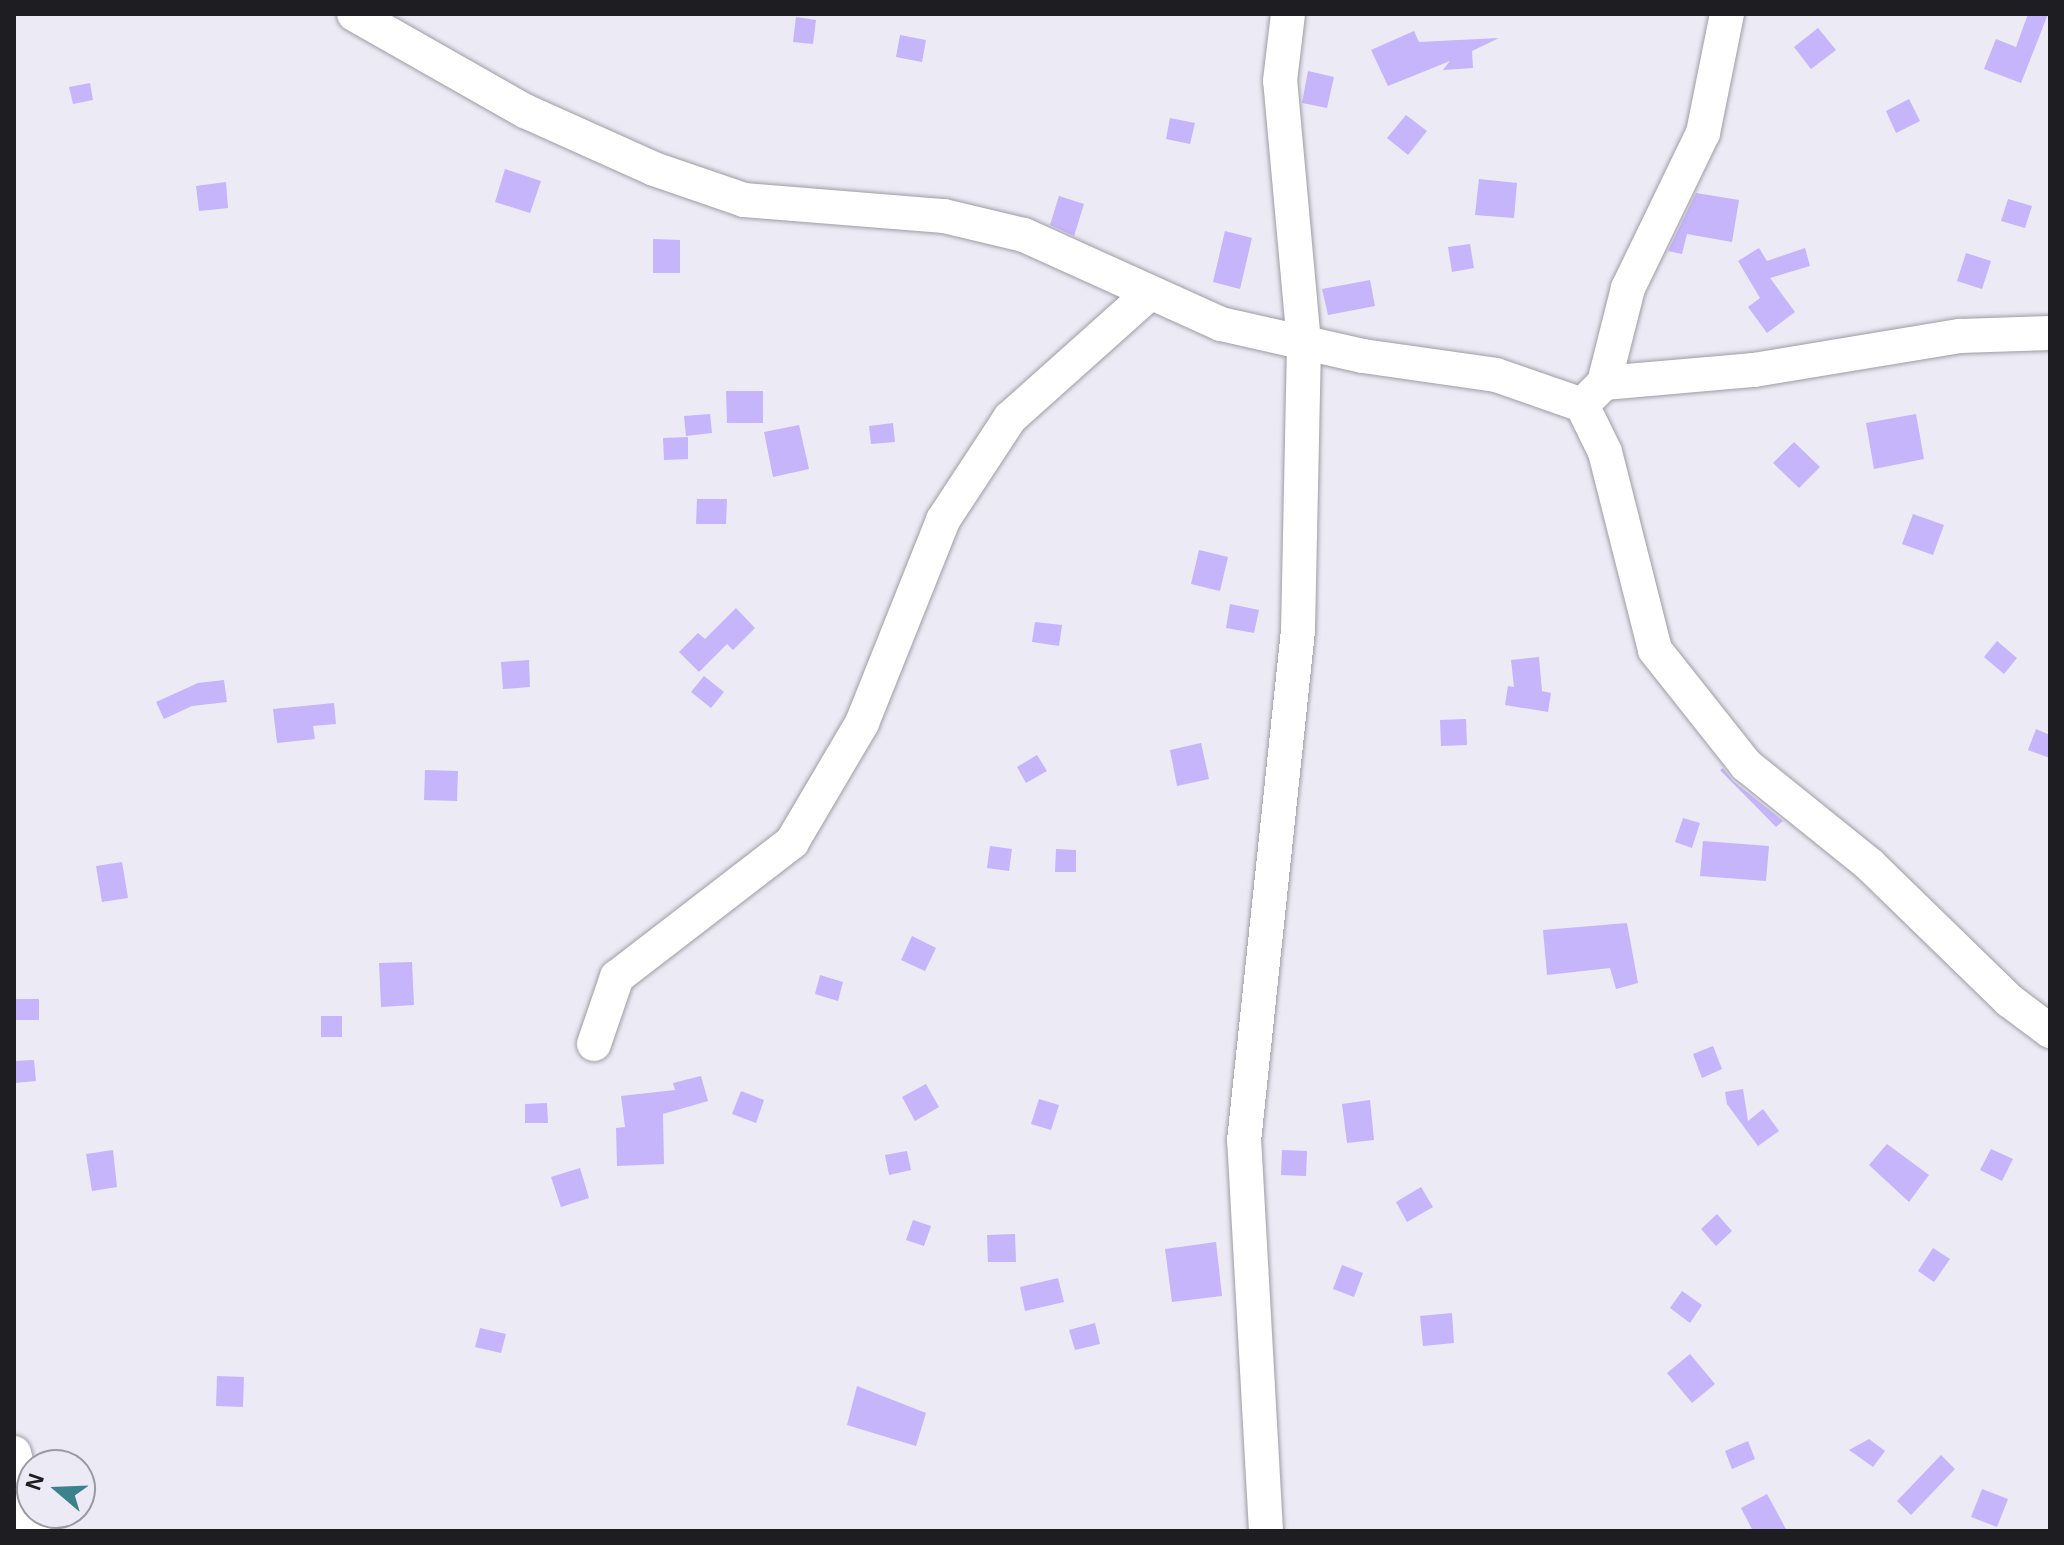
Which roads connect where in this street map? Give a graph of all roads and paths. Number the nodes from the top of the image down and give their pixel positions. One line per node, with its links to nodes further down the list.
1 (354, 14): 4 (street)
2 (1288, 14): 6 (street)
3 (1727, 14): 7 (street)
4 (1150, 293): 6 (street); 9 (street)
5 (2050, 333): 7 (street)
6 (1304, 343): 7 (street); 12 (street)
7 (1593, 394): 8 (street)
8 (2050, 1031)
9 (594, 1044)
10 (14, 1453): 11 (street)
11 (34, 1531)
12 (1266, 1531)

